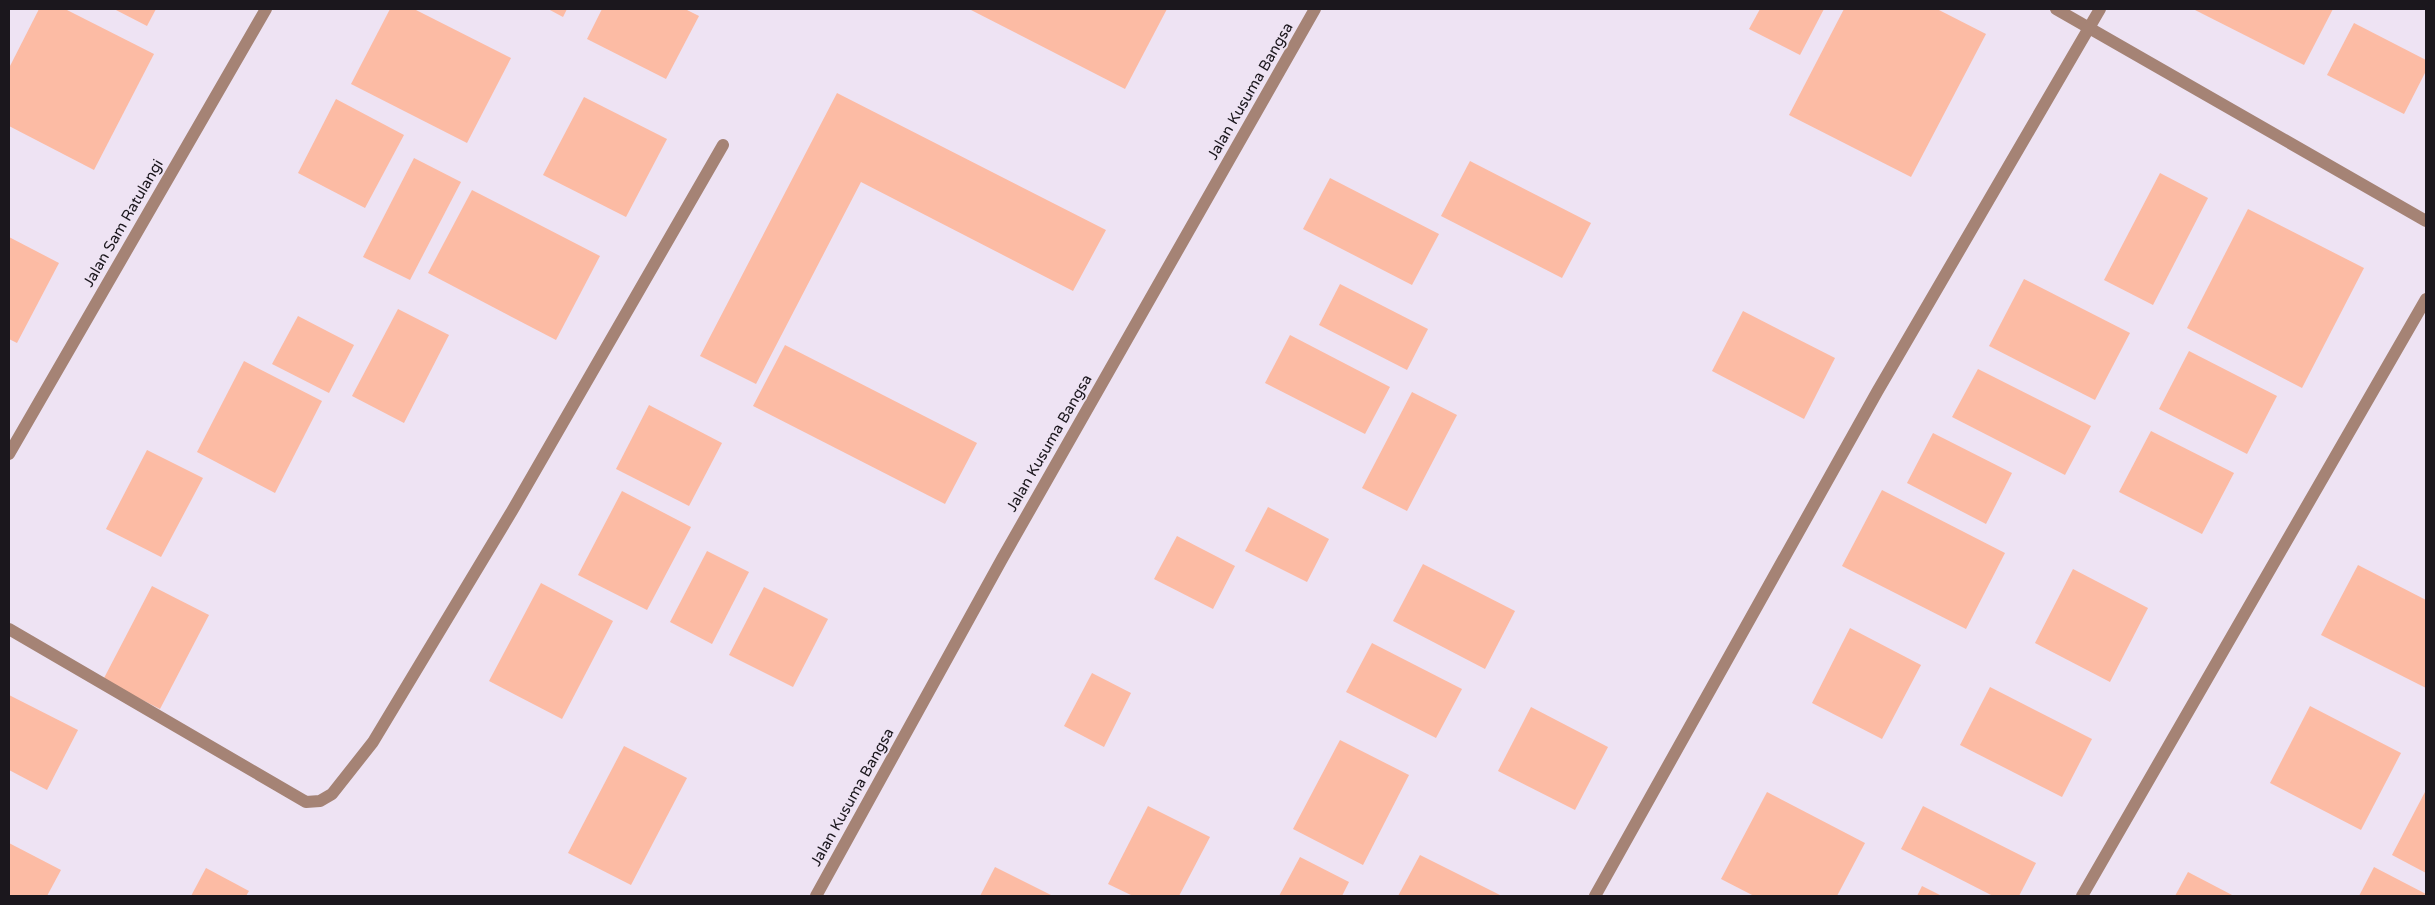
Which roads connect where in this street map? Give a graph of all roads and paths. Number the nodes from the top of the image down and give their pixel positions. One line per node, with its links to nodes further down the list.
1 (266, 9): 9 (street, Jalan Sam Ratulangi)
2 (1315, 9): 11 (street, Jalan Kusuma Bangsa)
3 (2056, 9): 5 (street)
4 (2100, 9): 5 (street)
5 (2089, 27): 7 (street); 12 (street)
6 (723, 145): 10 (street)
7 (2426, 221)
8 (2426, 299): 13 (street)
9 (9, 454)
10 (9, 629)
11 (816, 896)
12 (1595, 896)
13 (2082, 896)

